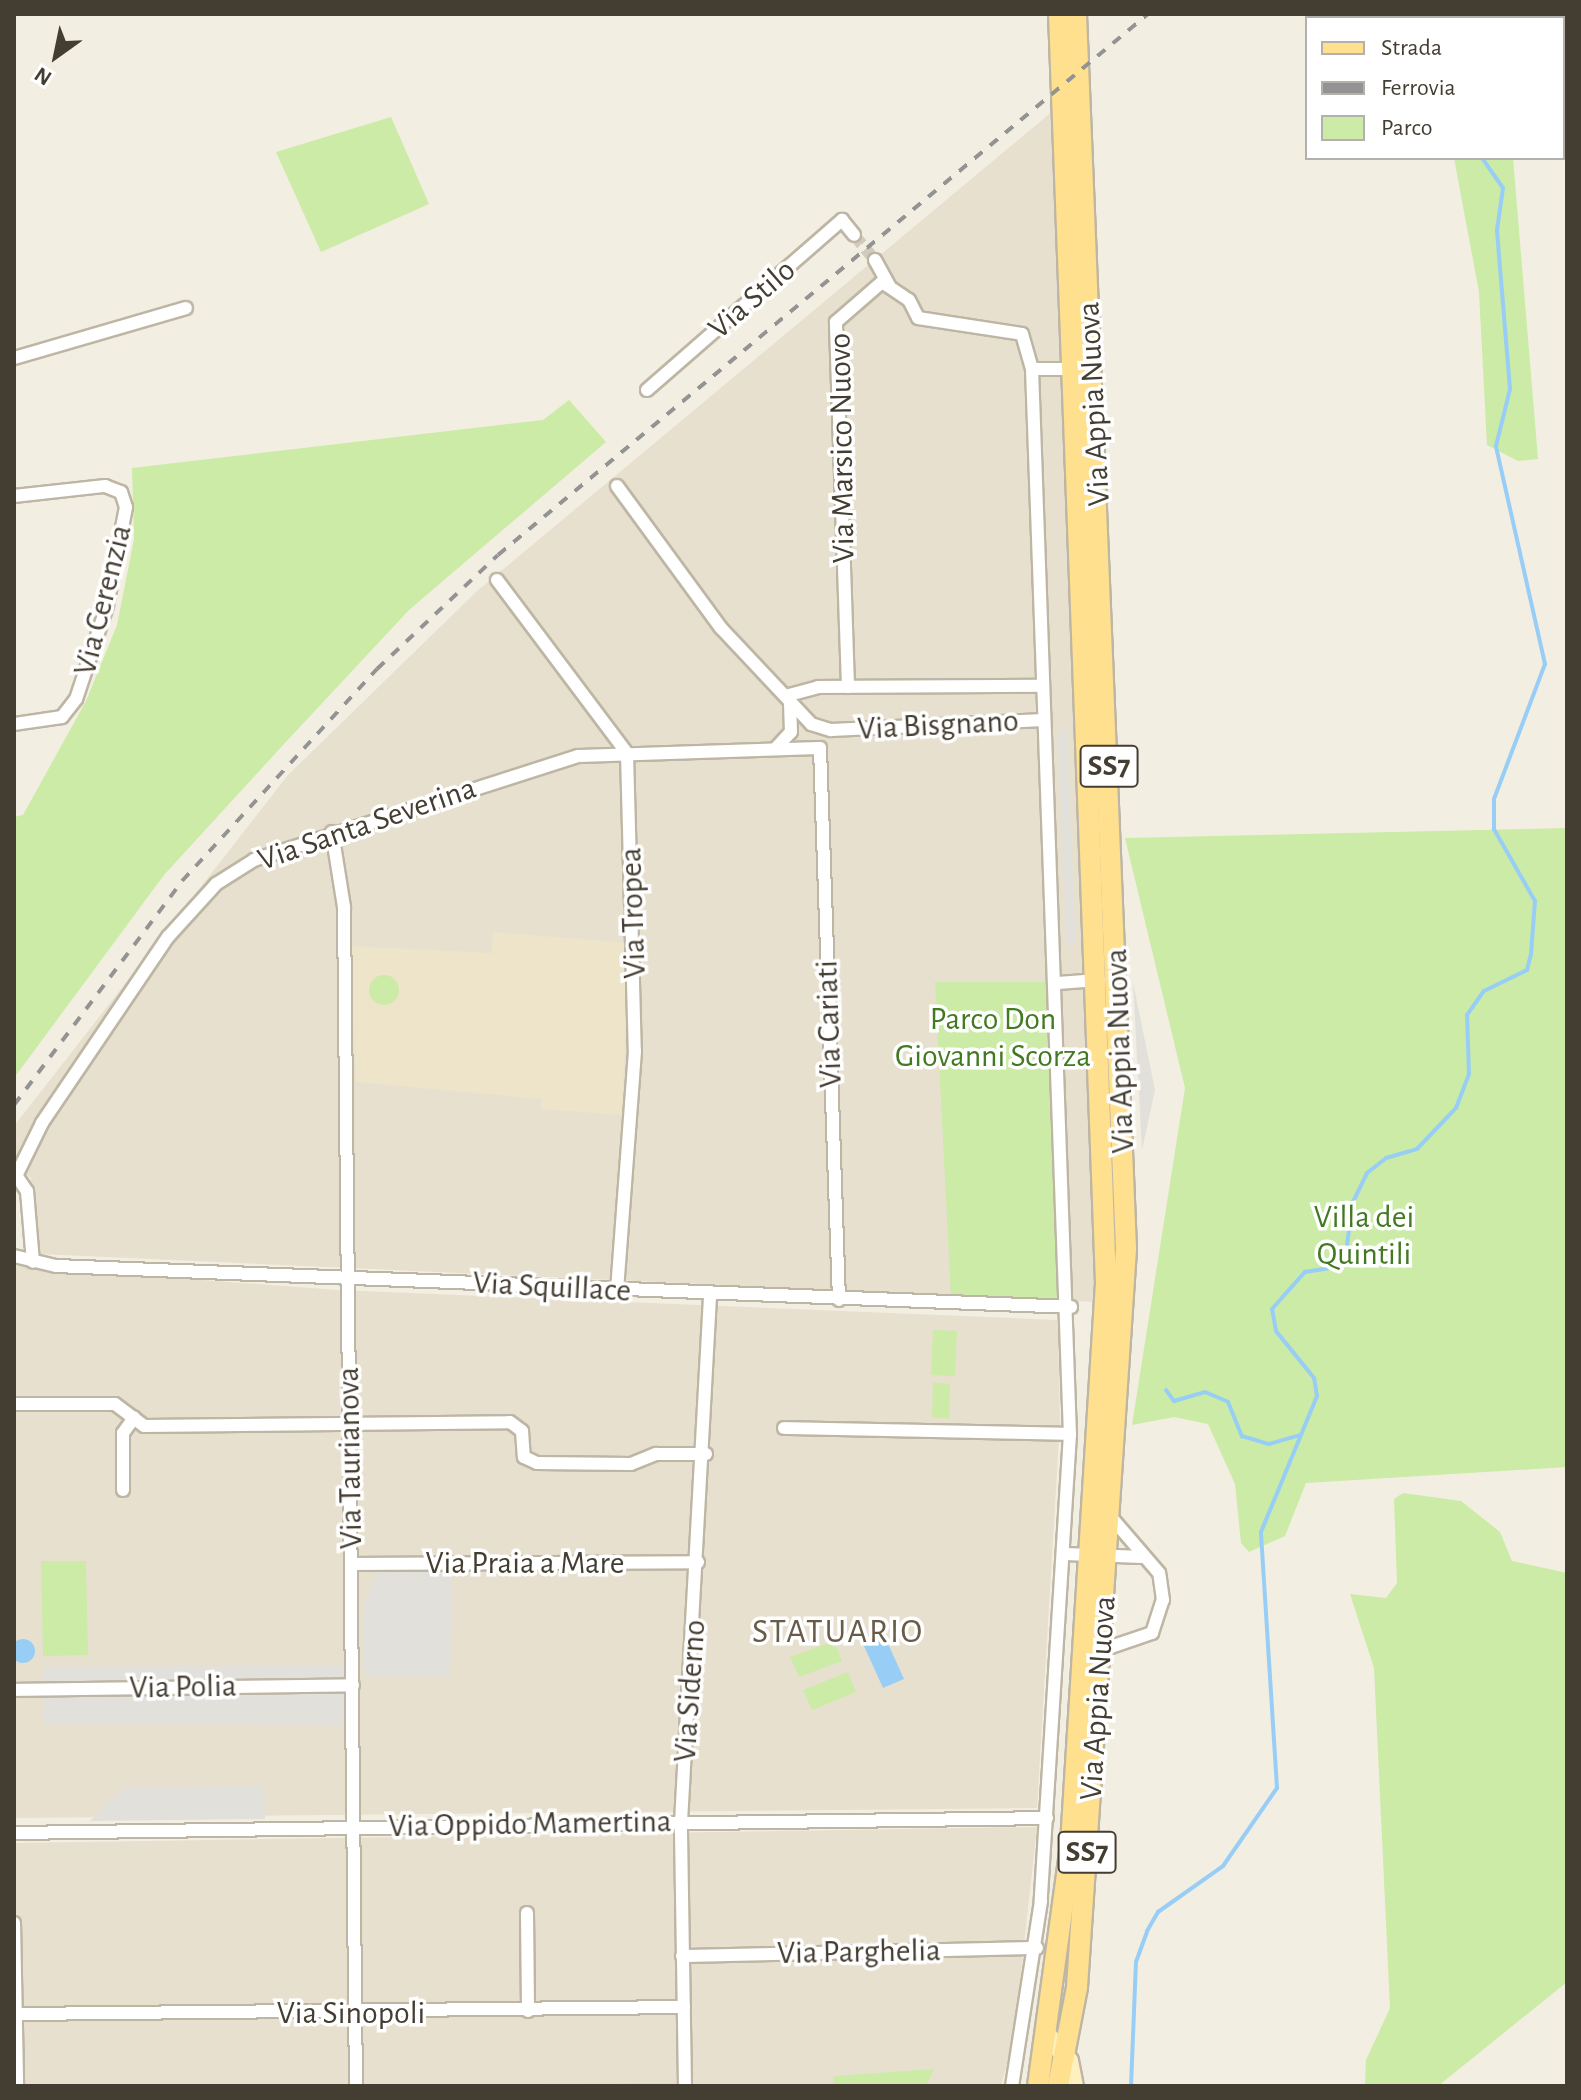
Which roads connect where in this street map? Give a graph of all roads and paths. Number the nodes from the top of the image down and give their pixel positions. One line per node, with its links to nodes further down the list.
1 (1059, 14): 9 (main road, Via Appia Nuova / SS7)
2 (1076, 14): 41 (main road, Via Appia Nuova / SS7)
3 (854, 235): 10 (street, Via Stilo)
4 (875, 260): 5 (street)
5 (889, 285): 8 (street); 15 (street, Via Marsico Nuovo)
6 (186, 308): 7 (street)
7 (14, 358)
8 (1032, 369): 9 (street); 14 (street, Via Appia Nuova)
9 (1075, 369): 24 (main road, Via Appia Nuova / SS7)
10 (647, 390)
11 (617, 486): 16 (street)
12 (14, 496): 18 (street, Via Cerenzia)
13 (497, 580): 22 (street)
14 (1041, 686): 15 (street); 17 (street, Via Appia Nuova)
15 (848, 687): 16 (street)
16 (789, 695): 19 (street); 21 (street)
17 (1044, 720): 19 (street, Via Bisgnano); 25 (street, Via Appia Nuova)
18 (14, 724)
19 (831, 730): 20 (street)
20 (820, 748): 21 (street, Via Santa Severina); 32 (street, Via Cariati)
21 (775, 749): 22 (street, Via Santa Severina)
22 (627, 753): 23 (street, Via Santa Severina); 30 (street, Via Tropea)
23 (332, 832): 26 (street, Via Santa Severina); 29 (street, Via Taurianova)
24 (1099, 980): 25 (street); 43 (main road, Via Appia Nuova / SS7)
25 (1057, 983): 33 (street, Via Appia Nuova)
26 (15, 1175): 28 (street)
27 (14, 1256): 28 (street, Via Squillace)
28 (33, 1262): 29 (street, Via Squillace)
29 (348, 1278): 30 (street, Via Squillace); 36 (street, Via Taurianova)
30 (617, 1290): 31 (street, Via Squillace)
31 (710, 1296): 32 (street, Via Squillace); 39 (street, Via Siderno)
32 (839, 1300): 33 (street, Via Squillace)
33 (1071, 1307): 38 (street, Via Appia Nuova)
34 (14, 1404): 35 (street)
35 (134, 1418): 36 (street); 40 (street)
36 (348, 1425): 39 (street); 46 (street, Via Taurianova)
37 (784, 1428): 38 (street)
38 (1070, 1434): 42 (street, Via Appia Nuova)
39 (706, 1454): 45 (street, Via Siderno)
40 (123, 1490)
41 (1111, 1517): 43 (main road, Via Appia Nuova / SS7); 44 (street)
42 (1065, 1554): 43 (street); 50 (street, Via Appia Nuova)
43 (1100, 1556): 44 (street); 47 (main road, Via Appia Nuova / SS7); 62 (main road, Via Appia Nuova / SS7)
44 (1142, 1557): 47 (street)
45 (698, 1562): 46 (street, Via Praia a Mare); 51 (street, Via Siderno)
46 (351, 1564): 48 (street, Via Taurianova)
47 (1102, 1650): 63 (main road, Via Appia Nuova / SS7)
48 (353, 1685): 49 (street, Via Polia); 52 (street, Via Taurianova)
49 (14, 1690)
50 (1047, 1818): 51 (street, Via Oppido Mamertina); 56 (street, Via Appia Nuova)
51 (681, 1822): 52 (street, Via Oppido Mamertina); 57 (street, Via Siderno)
52 (354, 1827): 53 (street, Via Oppido Mamertina); 61 (street, Via Taurianova)
53 (14, 1833)
54 (527, 1913): 59 (street)
55 (14, 1923): 60 (street)
56 (1037, 1948): 57 (street, Via Parghelia); 67 (street, Via Appia Nuova)
57 (682, 1956): 58 (street, Via Siderno)
58 (684, 2007): 59 (street, Via Sinopoli); 66 (street, Via Siderno)
59 (528, 2011): 61 (street, Via Sinopoli)
60 (18, 2014): 61 (street, Via Sinopoli); 64 (street)
61 (355, 2014): 65 (street, Via Taurianova)
62 (1049, 2037): 63 (main road); 68 (main road, Via Appia Nuova / SS7)
63 (1065, 2053): 69 (main road, Via Appia Nuova / SS7); 70 (main road)
64 (17, 2086)
65 (356, 2086)
66 (685, 2086)
67 (1012, 2086)
68 (1038, 2086)
69 (1058, 2086)
70 (1074, 2086)

